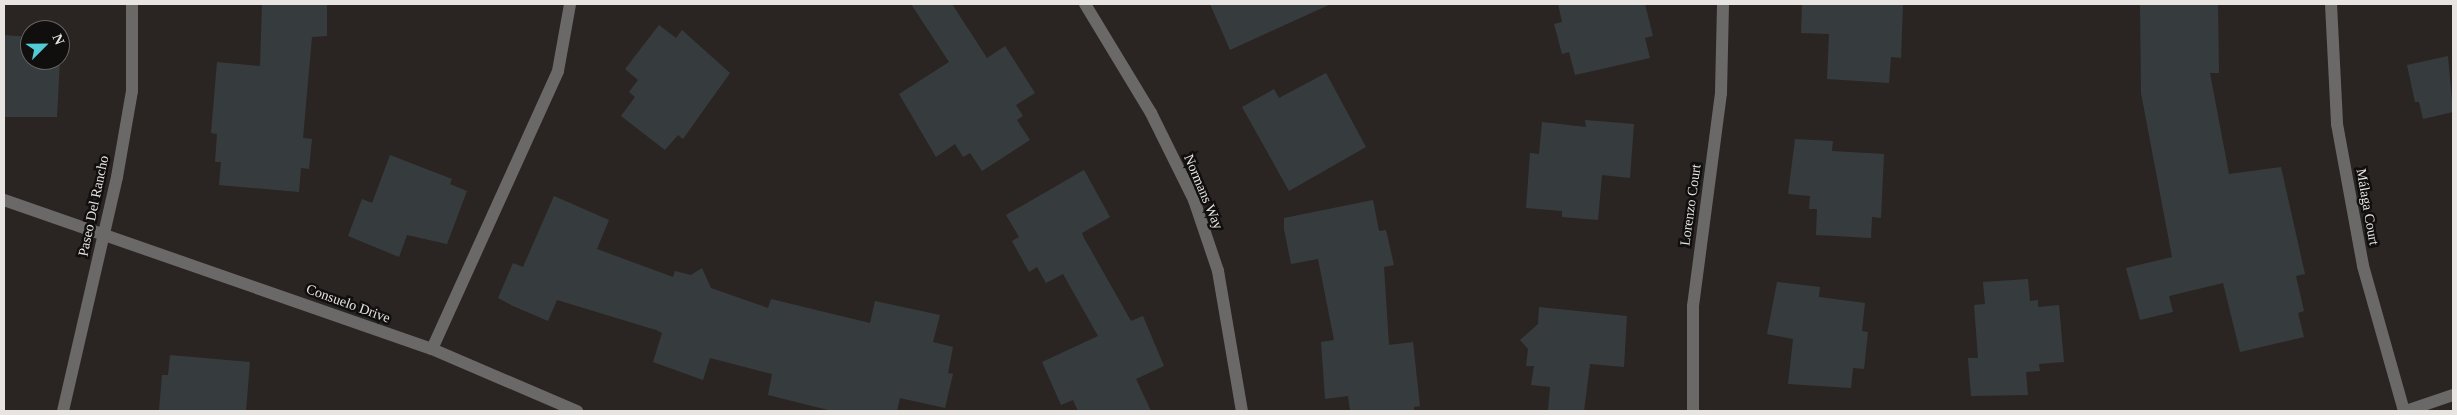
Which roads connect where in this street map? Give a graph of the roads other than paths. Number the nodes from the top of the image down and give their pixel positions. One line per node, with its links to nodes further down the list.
1 (132, 4): 7 (street, Paseo Del Rancho)
2 (570, 4): 8 (street)
3 (1085, 4): 12 (street, Normans Way)
4 (1723, 4): 13 (street, Lorenzo Court)
5 (2331, 4): 14 (street, Málaga Court)
6 (4, 200): 7 (street, Consuelo Drive)
7 (106, 233): 8 (street, Consuelo Drive); 10 (street, Paseo Del Rancho)
8 (432, 350): 11 (street, Consuelo Drive)
9 (2453, 395): 14 (street)
10 (63, 411)
11 (577, 411)
12 (1242, 411)
13 (1693, 411)
14 (2404, 411)

